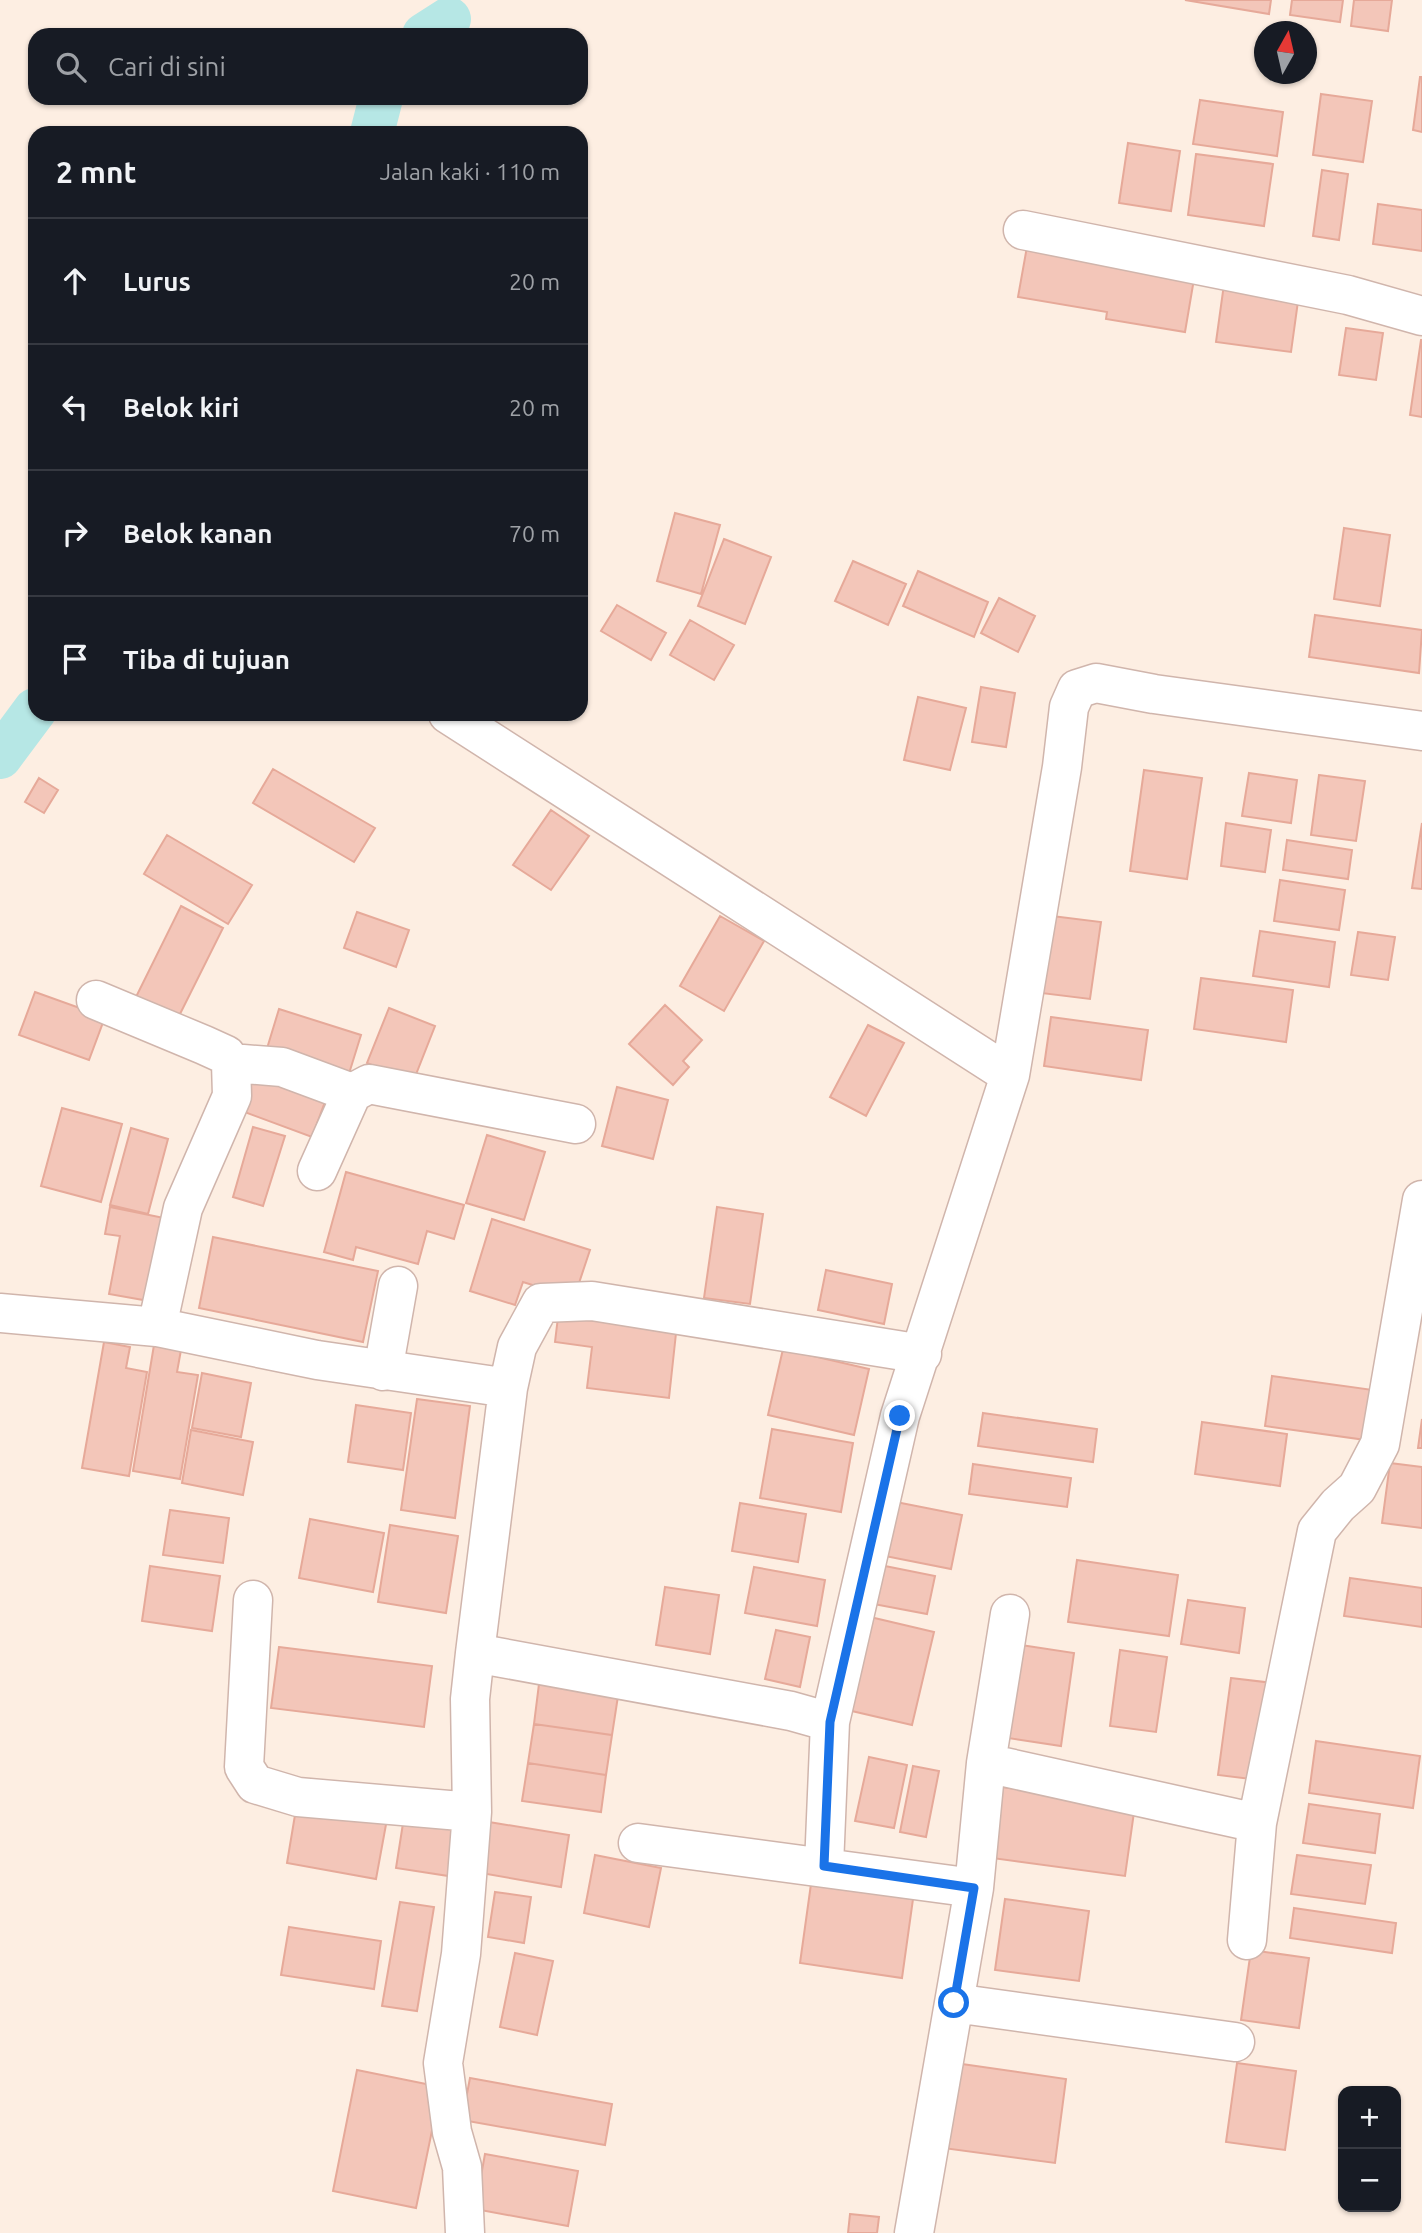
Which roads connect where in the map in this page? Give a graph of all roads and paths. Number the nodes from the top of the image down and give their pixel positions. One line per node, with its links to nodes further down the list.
1 (1023, 230): 2 (street)
2 (1422, 316)
3 (459, 721): 7 (street)
4 (1422, 731): 7 (street)
5 (96, 1000): 6 (street)
6 (231, 1063): 8 (street); 14 (street)
7 (1010, 1075): 15 (street)
8 (352, 1093): 9 (street); 10 (street)
9 (576, 1124)
10 (317, 1171)
11 (1422, 1200): 24 (street)
12 (398, 1286): 16 (street)
13 (0, 1313): 14 (street)
14 (157, 1327): 16 (street)
15 (922, 1354): 17 (street); 21 (street)
16 (383, 1371): 17 (street)
17 (508, 1388): 20 (street)
18 (253, 1600): 23 (street)
19 (1010, 1614): 22 (street)
20 (475, 1653): 21 (street); 23 (street)
21 (830, 1722): 26 (street)
22 (986, 1763): 24 (street); 27 (street)
23 (472, 1812): 31 (street)
24 (1257, 1823): 28 (street)
25 (638, 1843): 26 (street)
26 (824, 1866): 27 (street)
27 (974, 1888): 29 (street)
28 (1247, 1940)
29 (954, 2003): 30 (street); 32 (street)
30 (1235, 2042)
31 (465, 2233)
32 (915, 2233)

